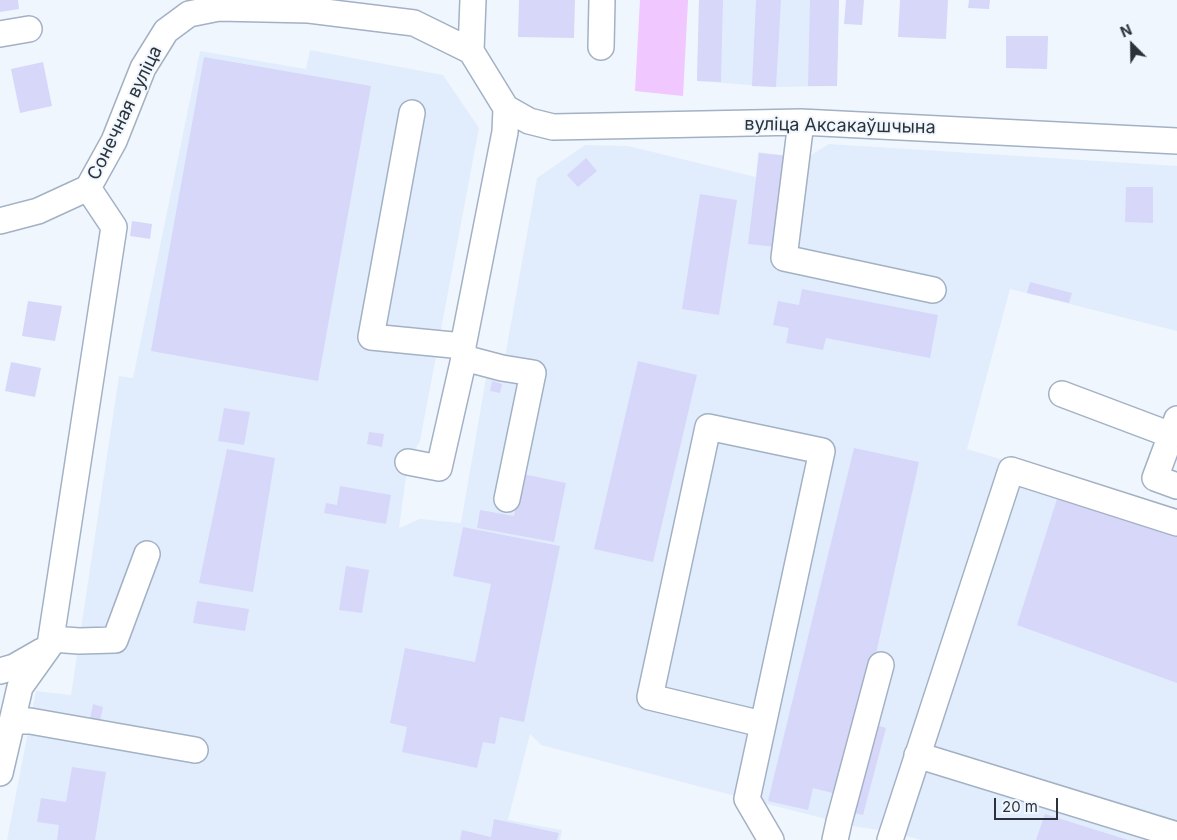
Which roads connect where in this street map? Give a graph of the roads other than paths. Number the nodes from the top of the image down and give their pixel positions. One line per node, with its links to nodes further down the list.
1 (474, 0): 7 (street)
2 (602, 0): 6 (street)
3 (219, 4): 7 (street, Сонечная вуліца); 12 (street, Сонечная вуліца)
4 (29, 29): 5 (street)
5 (0, 34)
6 (601, 46)
7 (471, 51): 8 (street)
8 (506, 108): 10 (street, вуліца Аксакаўшчына); 15 (street)
9 (412, 113): 15 (street)
10 (801, 122): 11 (street, вуліца Аксакаўшчына); 14 (street)
11 (1177, 141)
12 (88, 188): 13 (street, Сонечная вуліца); 23 (street)
13 (0, 221)
14 (933, 290)
15 (463, 352): 18 (street); 20 (street)
16 (1062, 394): 17 (street)
17 (1174, 427): 19 (street)
18 (408, 462)
19 (1177, 486)
20 (507, 499)
21 (1177, 523): 29 (street)
22 (147, 554): 23 (street)
23 (51, 642): 25 (street); 26 (street)
24 (881, 665): 33 (street)
25 (0, 671)
26 (12, 721): 28 (street); 30 (street)
27 (762, 724): 27 (street); 32 (street)
28 (195, 750)
29 (917, 755): 31 (street); 34 (street)
30 (0, 773)
31 (1177, 835)
32 (770, 840)
33 (835, 840)
34 (890, 840)

